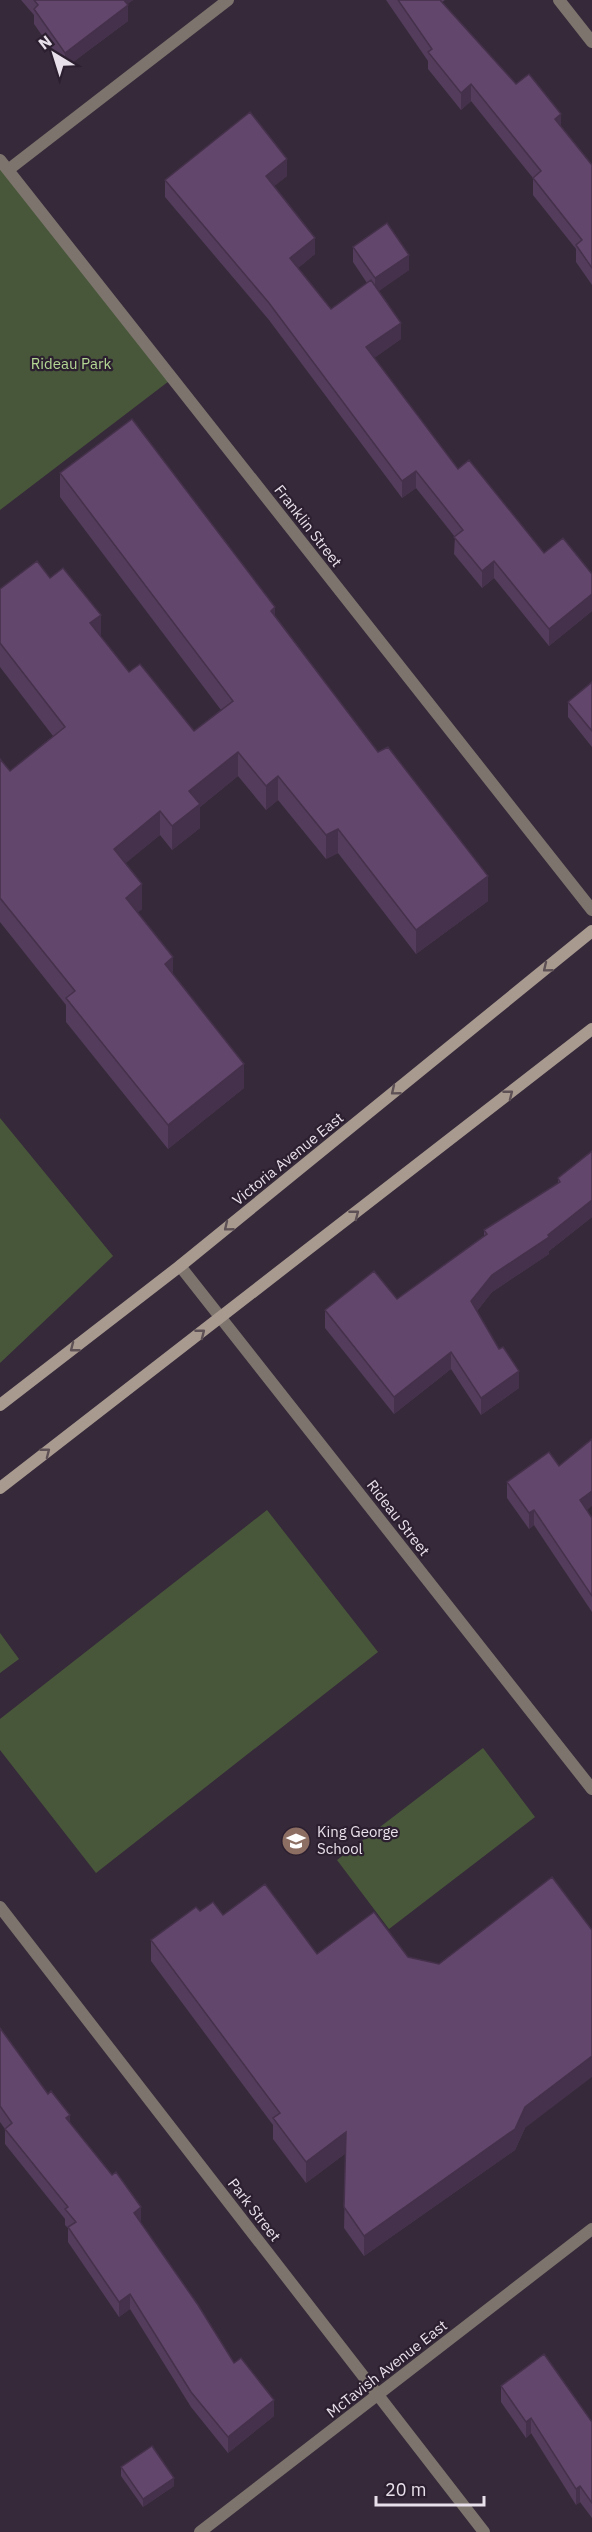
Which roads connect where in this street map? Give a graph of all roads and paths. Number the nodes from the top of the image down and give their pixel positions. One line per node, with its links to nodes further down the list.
1 (228, 0): 4 (street)
2 (559, 0): 3 (street)
3 (592, 42)
4 (4, 165): 5 (street, Franklin Street)
5 (592, 910)
6 (592, 931): 8 (main road, Victoria Avenue East, one-way to 8)
7 (592, 1029): 9 (main road, one-way to 7)
8 (180, 1266): 9 (street, Rideau Street); 10 (main road, Victoria Avenue East, one-way to 10)
9 (221, 1317): 11 (main road, one-way to 9); 12 (street, Rideau Street)
10 (0, 1405)
11 (0, 1488)
12 (592, 1789)
13 (0, 1906): 15 (street, Park Street)
14 (592, 2229): 15 (street, McTavish Avenue East)
15 (378, 2396): 16 (street, McTavish Avenue East); 17 (street, Park Street)
16 (200, 2532)
17 (484, 2532)

